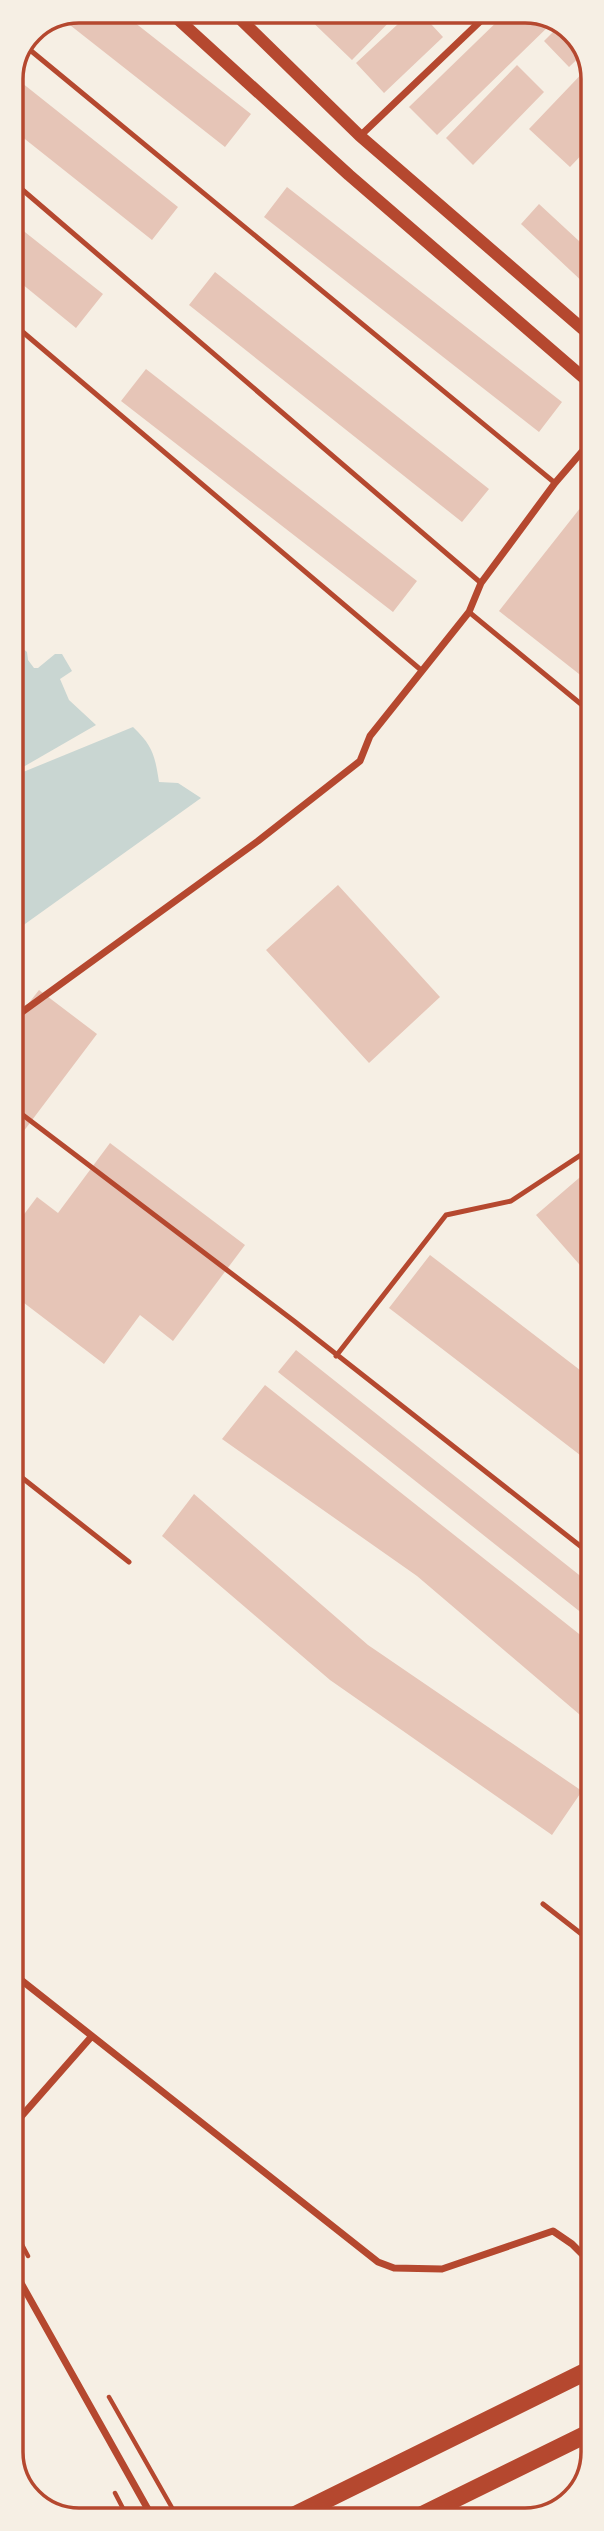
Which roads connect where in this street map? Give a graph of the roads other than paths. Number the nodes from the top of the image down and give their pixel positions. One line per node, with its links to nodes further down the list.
1 (182, 23): 9 (street)
2 (244, 23): 5 (street)
3 (478, 23): 5 (street)
4 (31, 50): 11 (lane)
5 (360, 136): 7 (street)
6 (23, 191): 12 (lane)
7 (581, 327)
8 (23, 332): 14 (lane)
9 (581, 375)
10 (581, 453): 11 (street)
11 (555, 483): 12 (street)
12 (481, 583): 13 (street)
13 (469, 612): 14 (street); 15 (lane)
14 (421, 670): 16 (street)
15 (581, 704)
16 (23, 1011)
17 (23, 1115): 19 (lane)
18 (581, 1155): 19 (lane)
19 (336, 1356): 21 (lane)
20 (23, 1478): 22 (lane)
21 (581, 1547)
22 (129, 1562)
23 (543, 1903): 24 (lane)
24 (581, 1933)
25 (23, 1981): 26 (street)
26 (92, 2036): 27 (street); 28 (street)
27 (23, 2114)
28 (581, 2253)
29 (23, 2287): 32 (street)
30 (581, 2374): 33 (main road)
31 (581, 2437): 34 (main road)
32 (147, 2508)
33 (309, 2508)
34 (436, 2508)

